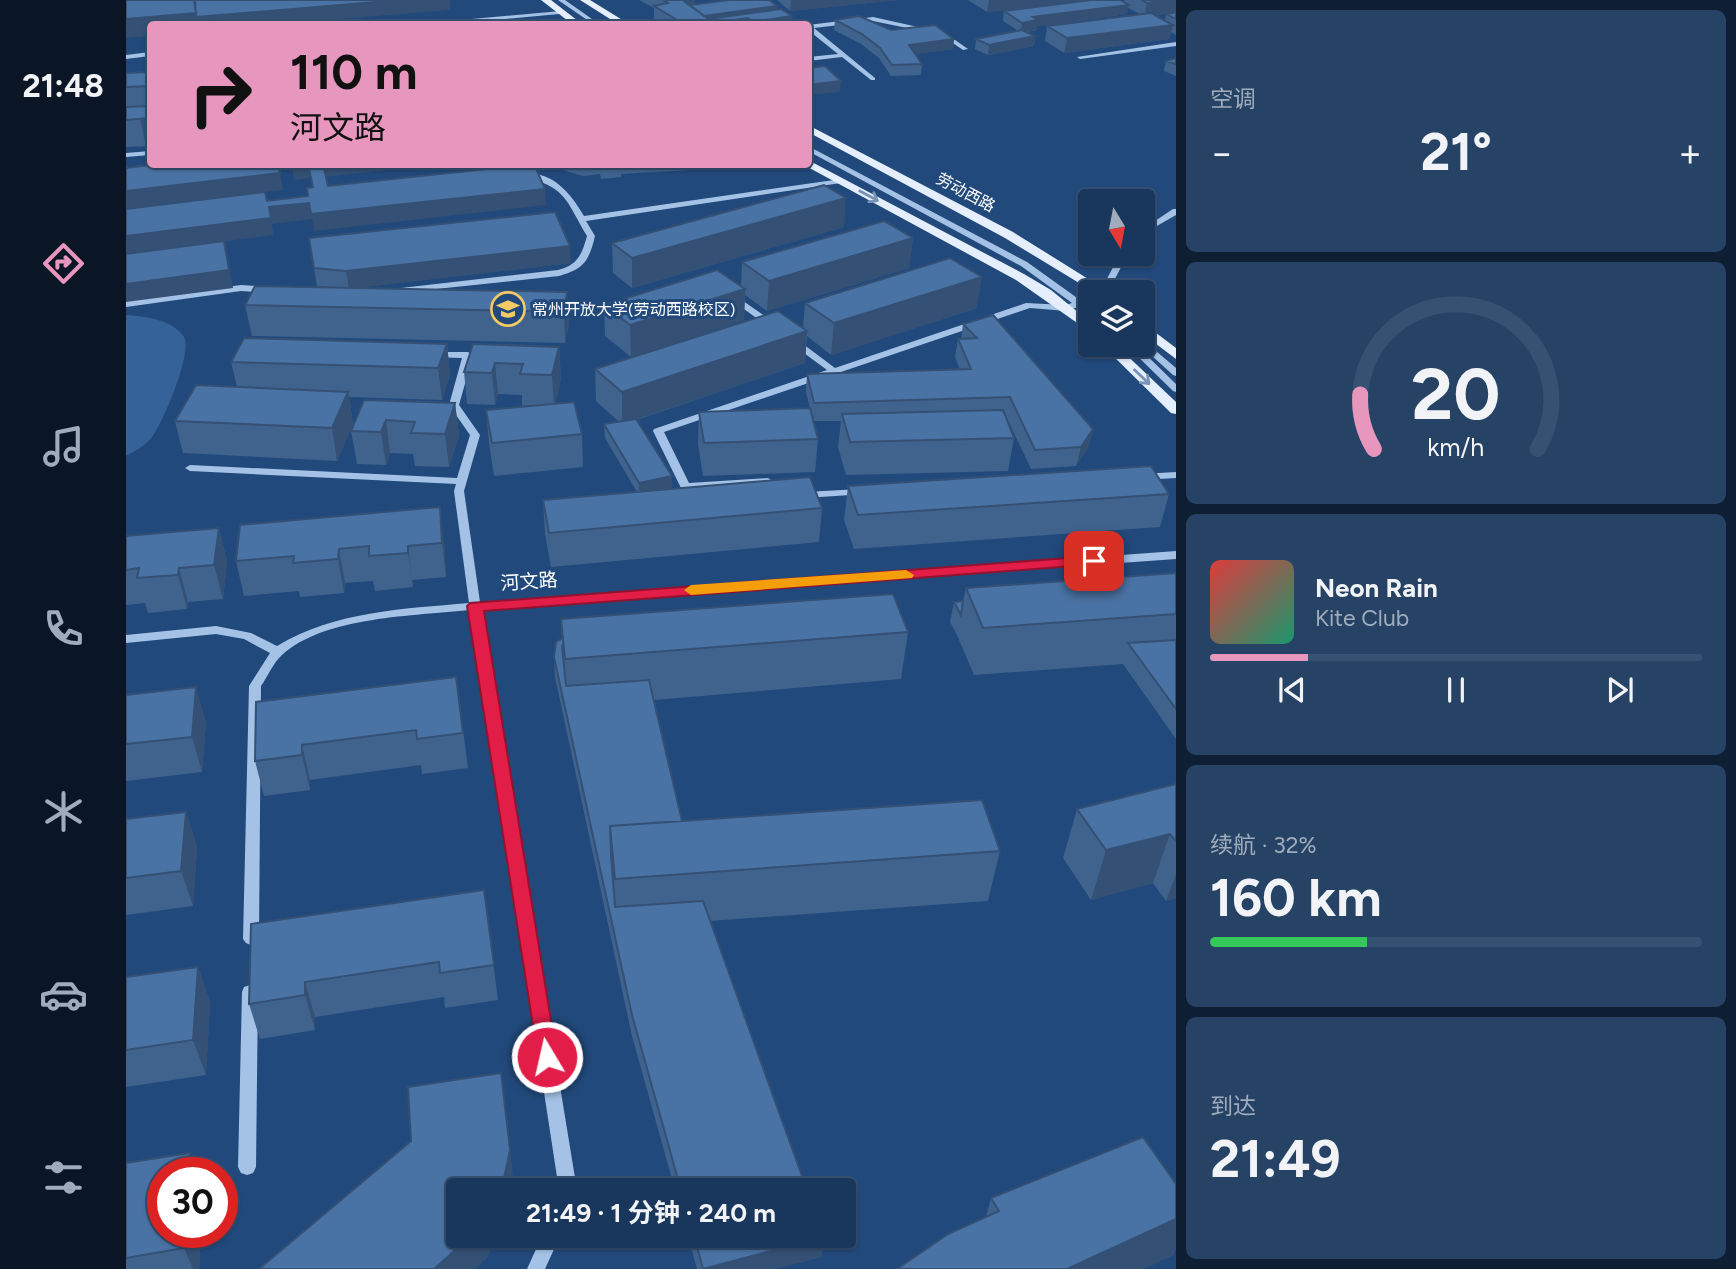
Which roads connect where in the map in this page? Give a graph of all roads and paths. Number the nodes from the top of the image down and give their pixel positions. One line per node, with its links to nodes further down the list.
1 (545, 0): 5 (main road)
2 (561, 0): 8 (street)
3 (573, 0): 9 (street)
4 (584, 0): 10 (main road)
5 (559, 12): 6 (street); 7 (main road)
6 (469, 21)
7 (572, 21)
8 (592, 21)
9 (601, 21)
10 (619, 21)
11 (812, 27): 16 (street)
12 (812, 29): 18 (street)
13 (1168, 33): 14 (street)
14 (1176, 37)
15 (1176, 44): 20 (street)
16 (965, 49)
17 (147, 54): 19 (street)
18 (843, 55): 21 (street); 22 (street)
19 (126, 57)
20 (1080, 57)
21 (812, 59)
22 (873, 79)
23 (812, 130): 34 (main road, 劳动西路)
24 (812, 142): 38 (street)
25 (812, 150): 39 (street)
26 (147, 153): 27 (street)
27 (126, 156)
28 (812, 165): 30 (main road)
29 (519, 175): 32 (street)
30 (841, 181): 32 (street); 42 (main road, one-way to 42)
31 (1176, 211): 33 (street)
32 (580, 219): 36 (street)
33 (1155, 224)
34 (1083, 280)
35 (279, 291): 40 (street)
36 (395, 292)
37 (727, 293): 52 (street)
38 (1078, 293)
39 (1078, 295)
40 (126, 304)
41 (1078, 305): 42 (street)
42 (1066, 309): 43 (main road); 52 (street)
43 (1078, 318)
44 (1155, 337): 48 (main road)
45 (415, 354): 47 (street)
46 (1155, 354): 53 (street)
47 (468, 355): 49 (street); 60 (street)
48 (1176, 355)
49 (481, 356)
50 (1121, 357): 55 (main road, one-way to 55)
51 (1143, 357): 54 (street)
52 (834, 371): 59 (street)
53 (1176, 373)
54 (1176, 389)
55 (1176, 410)
56 (190, 468): 60 (street)
57 (1176, 475): 58 (street)
58 (1135, 477)
59 (786, 480)
60 (462, 481): 64 (street)
61 (874, 492): 62 (street)
62 (805, 495)
63 (1176, 555): 64 (street, 河文路)
64 (475, 606): 66 (street); 68 (street, 河文路)
65 (126, 639): 66 (street)
66 (278, 652): 67 (street)
67 (247, 1167)
68 (566, 1178)
69 (546, 1248): 70 (street)
70 (536, 1269)

